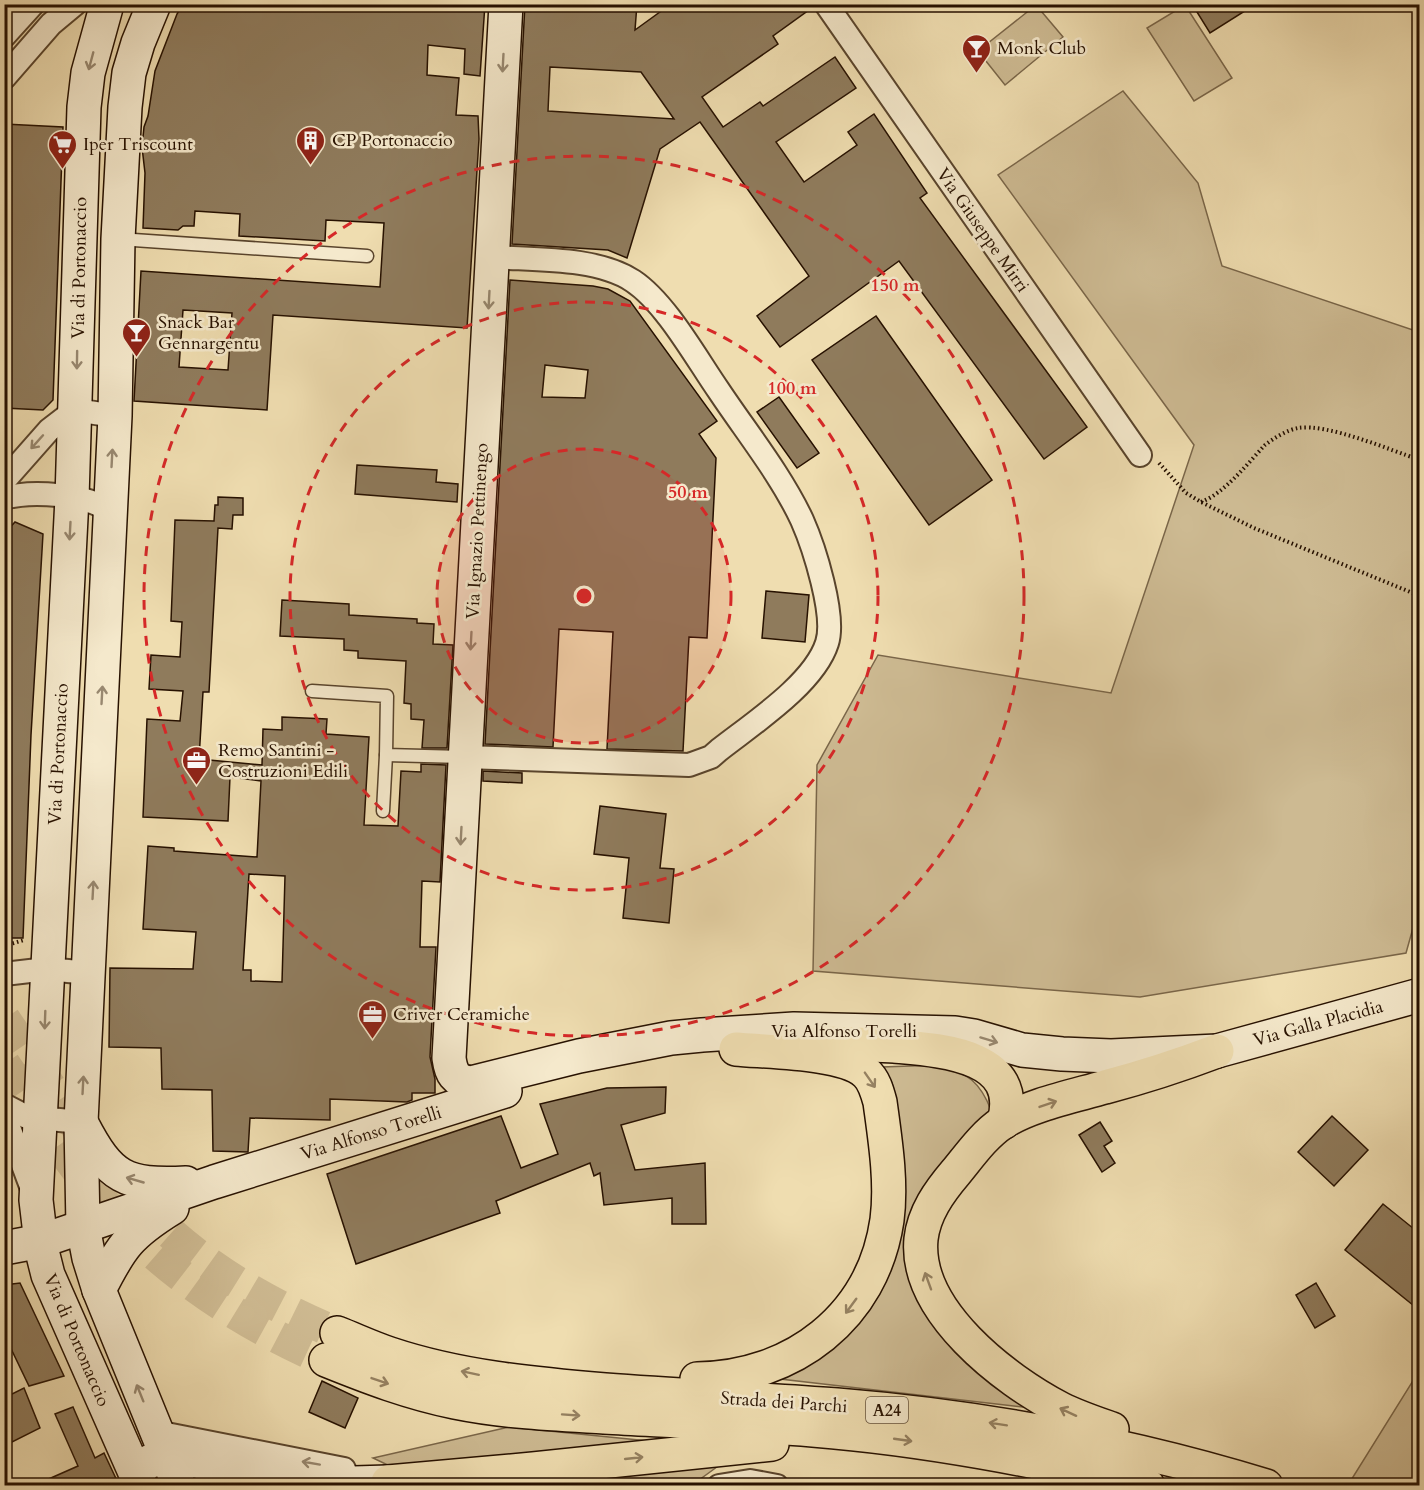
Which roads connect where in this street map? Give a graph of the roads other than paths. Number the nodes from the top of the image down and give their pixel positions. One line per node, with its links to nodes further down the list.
1 (33, 4): 7 (street)
2 (75, 4): 8 (street)
3 (107, 4): 9 (main road, Via di Portonaccio, one-way to 9)
4 (154, 4): 10 (main road, Via di Portonaccio)
5 (506, 4): 12 (main road, Via Ignazio Pettinengo, one-way to 12)
6 (825, 4): 15 (street, Via Giuseppe Mirri)
7 (4, 36)
8 (4, 78)
9 (81, 214): 10 (street); 13 (main road, Via di Portonaccio, one-way to 13)
10 (119, 227): 11 (lane); 14 (main road, Via di Portonaccio)
11 (367, 256)
12 (492, 257): 22 (main road, Via Ignazio Pettinengo, one-way to 22); 22 (street)
13 (75, 410): 14 (street); 16 (street, one-way to 16); 18 (main road, Via di Portonaccio)
14 (115, 416): 19 (main road, Via di Portonaccio, one-way to 14)
15 (1140, 455)
16 (4, 481)
17 (4, 498): 18 (street)
18 (72, 498): 19 (street); 24 (main road, Via di Portonaccio, one-way to 24)
19 (110, 511): 25 (main road, Via di Portonaccio, one-way to 19)
20 (312, 691): 21 (lane)
21 (386, 755): 22 (lane); 23 (lane)
22 (465, 757): 30 (main road, Via Ignazio Pettinengo, one-way to 30)
23 (384, 811)
24 (47, 969): 25 (street); 26 (street); 34 (main road, Via di Portonaccio, one-way to 34)
25 (89, 973): 35 (main road, Via di Portonaccio, one-way to 25)
26 (4, 974)
27 (1419, 995): 29 (main road, Via Galla Placidia)
28 (736, 1049): 33 (main road, Via Alfonso Torelli); 36 (highway); 43 (highway, one-way to 43)
29 (1217, 1051): 30 (main road, Via Alfonso Torelli, one-way to 29); 36 (highway, one-way to 29)
30 (449, 1058): 33 (main road, Via Ignazio Pettinengo)
31 (4, 1105): 34 (street)
32 (4, 1114): 38 (street)
33 (417, 1118): 37 (main road, Via Alfonso Torelli)
34 (40, 1119): 35 (street); 38 (main road, Via di Portonaccio)
35 (81, 1122): 37 (main road, one-way to 35); 39 (main road, Via di Portonaccio)
36 (1004, 1122): 47 (highway, one-way to 36)
37 (214, 1182): 39 (main road, Via Alfonso Torelli); 42 (main road)
38 (36, 1200): 40 (main road, Via di Portonaccio)
39 (83, 1227): 40 (main road, Via Alfonso Torelli); 42 (main road, Via di Portonaccio)
40 (41, 1241): 41 (main road, Via Alfonso Torelli); 46 (main road, Via di Portonaccio)
41 (4, 1248)
42 (99, 1290): 45 (main road, Via di Portonaccio, one-way to 42)
43 (528, 1383): 44 (highway, Strada dei Parchi / A24, one-way to 44); 47 (highway, Strada dei Parchi / A24, one-way to 43)
44 (845, 1433): 49 (highway, one-way to 44); 53 (highway, Strada dei Parchi / A24, one-way to 53)
45 (161, 1444): 46 (main road); 48 (main road); 49 (street, one-way to 45); 50 (main road, Via di Portonaccio)
46 (136, 1476)
47 (1253, 1482)
48 (313, 1483): 49 (main road)
49 (390, 1484)
50 (179, 1485)
51 (719, 1485): 52 (street)
52 (777, 1485)
53 (1148, 1485)

